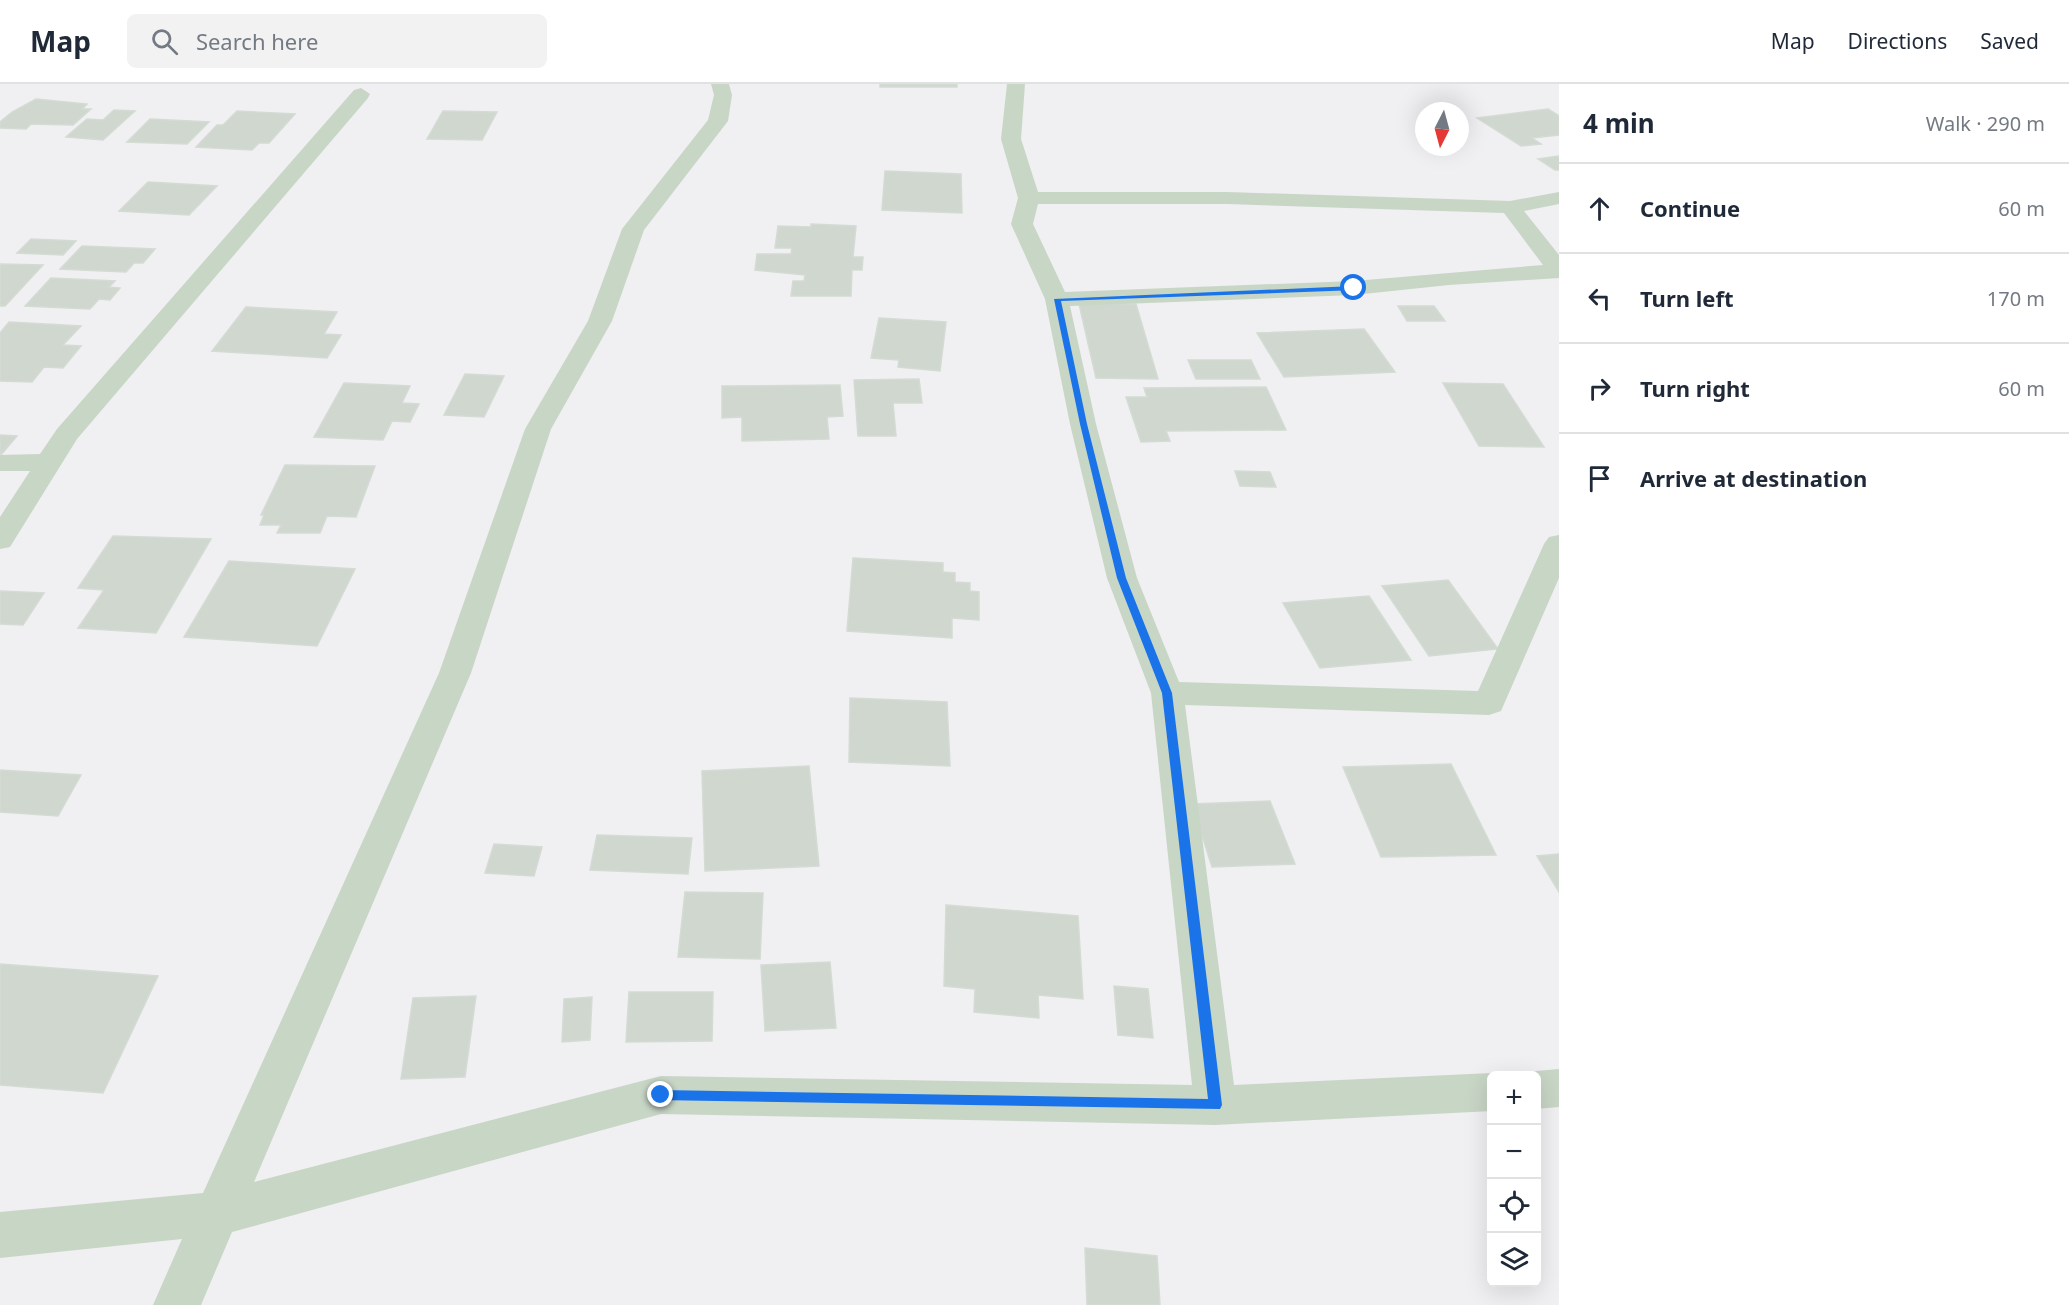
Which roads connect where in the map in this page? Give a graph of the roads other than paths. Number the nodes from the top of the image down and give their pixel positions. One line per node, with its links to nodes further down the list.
1 (720, 84): 18 (street)
2 (1016, 84): 4 (street)
3 (361, 94): 9 (street)
4 (1029, 198): 6 (street); 8 (street)
5 (1559, 198): 6 (street)
6 (1510, 207): 7 (street)
7 (1559, 271): 8 (street)
8 (1057, 299): 13 (street)
9 (49, 462): 10 (street); 11 (street)
10 (0, 464)
11 (0, 540)
12 (1559, 544): 13 (street)
13 (1167, 693): 17 (street)
14 (1559, 1088): 15 (street)
15 (1541, 1090)
16 (1487, 1092): 17 (street)
17 (1215, 1105): 18 (street)
18 (216, 1214): 19 (street); 20 (street)
19 (0, 1235)
20 (177, 1305)

